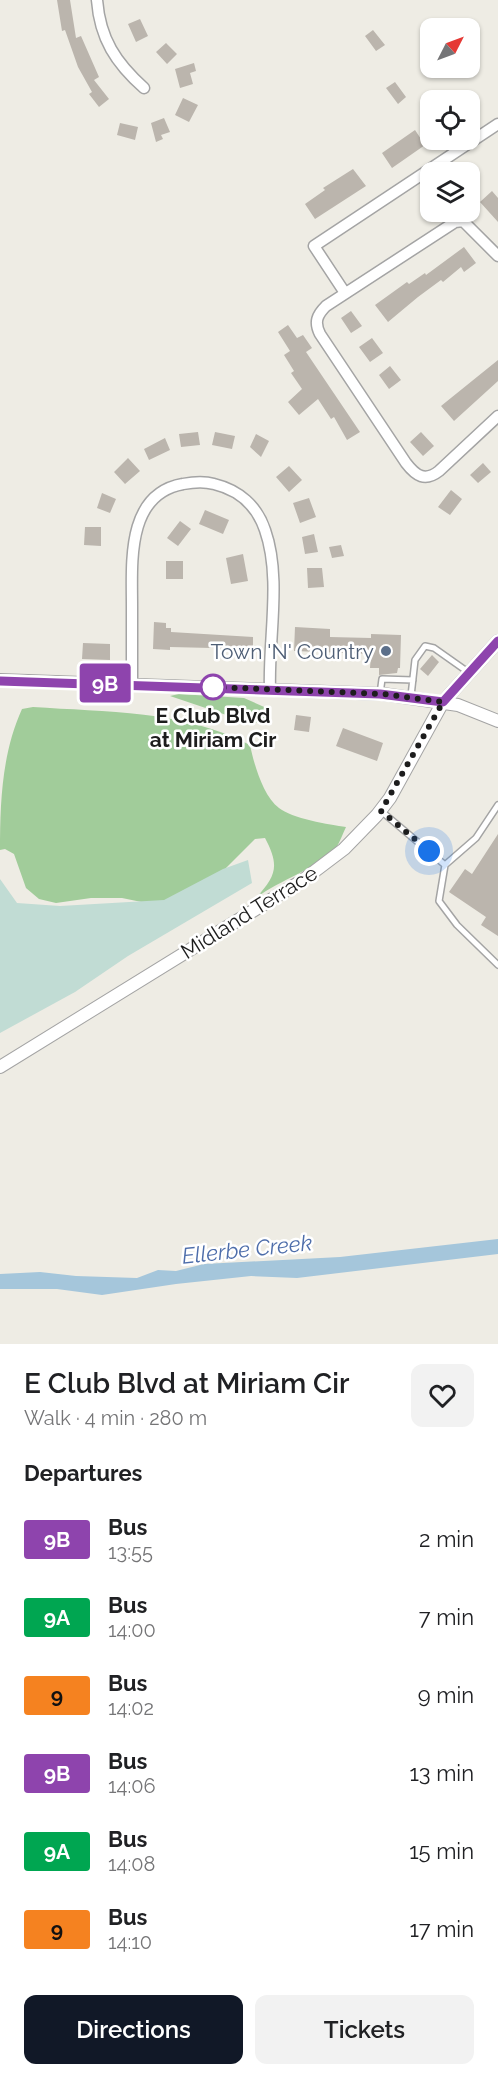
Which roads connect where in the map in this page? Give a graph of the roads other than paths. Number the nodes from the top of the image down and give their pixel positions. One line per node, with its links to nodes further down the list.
1 (98, 0): 2 (street)
2 (144, 88)
3 (498, 124): 5 (street)
4 (498, 256): 5 (street)
5 (345, 293): 6 (street)
6 (498, 416)
7 (498, 640): 8 (street, Midland Terrace)
8 (468, 672): 10 (lane); 15 (street, Midland Terrace)
9 (0, 680): 11 (street)
10 (413, 680): 13 (lane); 14 (lane)
11 (132, 684): 12 (street); 12 (street)
12 (270, 689): 13 (street)
13 (380, 694): 14 (street)
14 (411, 696): 15 (street)
15 (443, 702): 16 (street); 18 (street, Midland Terrace)
16 (498, 721)
17 (498, 806): 19 (lane)
18 (381, 811): 19 (lane); 21 (street, Midland Terrace)
19 (445, 865): 20 (lane)
20 (498, 965)
21 (0, 1066)

